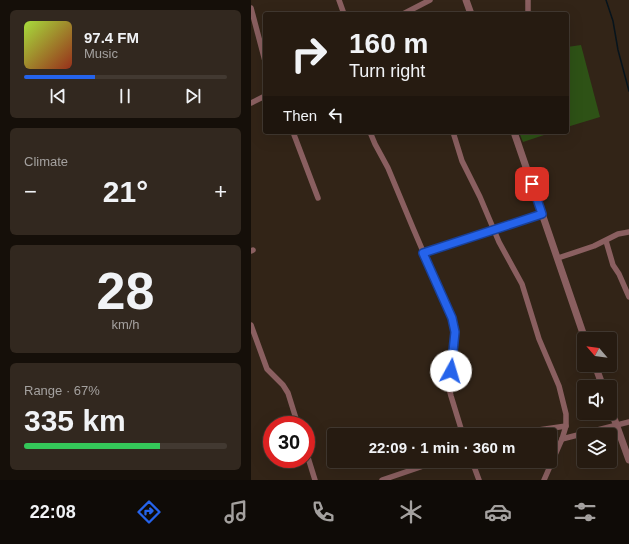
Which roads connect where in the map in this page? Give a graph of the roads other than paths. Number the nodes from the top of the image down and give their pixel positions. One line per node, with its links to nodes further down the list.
1 (339, 0): 6 (street)
2 (430, 0): 7 (street)
3 (466, 0): 8 (street)
4 (527, 0): 9 (street)
5 (251, 8): 10 (street)
6 (343, 12)
7 (409, 12)
8 (470, 12)
9 (528, 12)
10 (263, 53)
11 (263, 97): 12 (street)
12 (251, 102)
13 (294, 134): 17 (street)
14 (371, 134): 22 (street)
15 (454, 134): 19 (street)
16 (515, 134): 18 (street)
17 (318, 198)
18 (542, 214): 19 (street); 23 (street)
19 (494, 231): 22 (street); 31 (street)
20 (629, 232): 21 (street)
21 (606, 241): 23 (street); 24 (street)
22 (423, 253): 32 (street)
23 (558, 258): 26 (street)
24 (629, 297)
25 (251, 325): 27 (street)
26 (583, 332)
27 (295, 416)
28 (614, 420): 30 (street)
29 (629, 422): 30 (street)
30 (616, 425): 34 (street); 35 (street)
31 (566, 426): 33 (street); 34 (street)
32 (461, 428)
33 (552, 428)
34 (562, 439): 42 (street)
35 (629, 460)
36 (312, 468): 39 (street)
37 (417, 468): 40 (street)
38 (475, 468): 41 (street)
39 (315, 480)
40 (382, 480)
41 (479, 480)
42 (544, 480)

